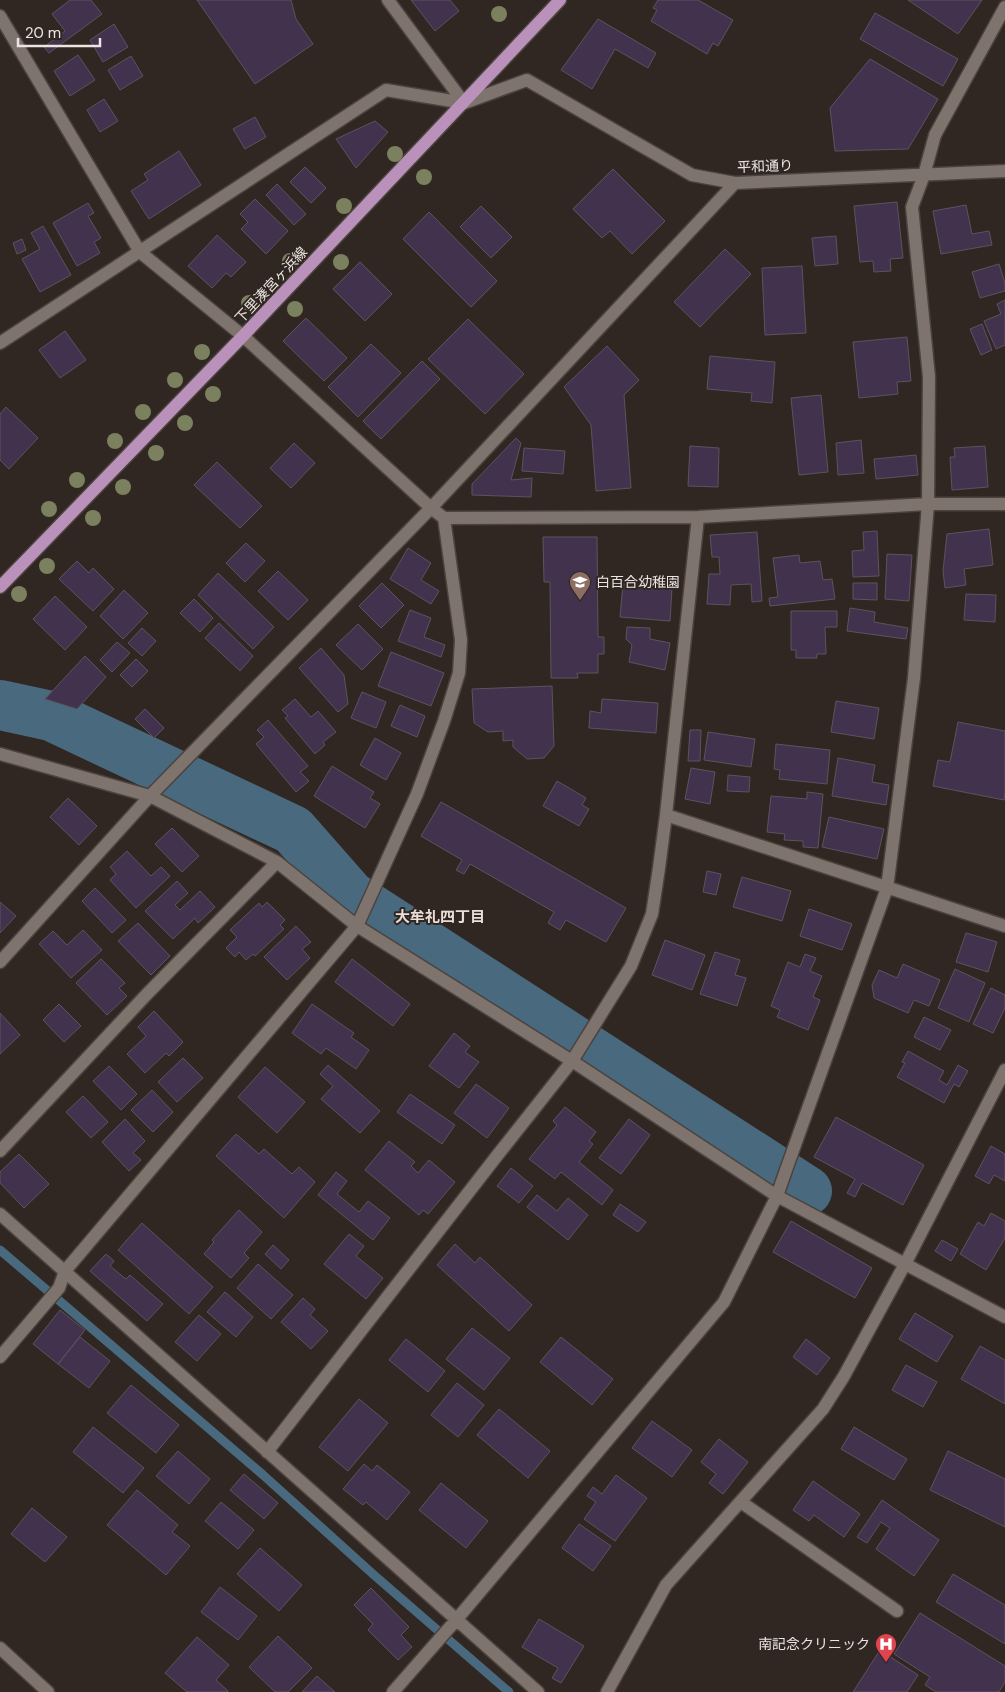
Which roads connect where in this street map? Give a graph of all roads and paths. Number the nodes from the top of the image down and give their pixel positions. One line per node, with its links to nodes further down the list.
1 (388, 0): 5 (street)
2 (560, 0): 5 (main road, 下里湊宮ヶ浜線)
3 (1005, 7): 7 (street)
4 (0, 16): 9 (street)
5 (464, 102): 8 (street, 平和通り); 9 (street); 10 (main road, 下里湊宮ヶ浜線)
6 (1005, 171): 7 (street, 平和通り)
7 (924, 175): 8 (street, 平和通り); 12 (street)
8 (735, 183): 14 (street)
9 (140, 252): 10 (street); 11 (street)
10 (243, 336): 14 (street); 17 (main road, 下里湊宮ヶ浜線)
11 (0, 343)
12 (928, 504): 13 (street); 15 (street); 22 (street)
13 (1005, 504)
14 (431, 508): 16 (street); 19 (street)
15 (698, 517): 16 (street); 20 (street)
16 (444, 518): 23 (street)
17 (0, 587)
18 (0, 754): 19 (street)
19 (150, 796): 21 (street); 25 (street)
20 (666, 815): 22 (street); 26 (street)
21 (277, 862): 23 (street); 28 (street)
22 (887, 888): 24 (street); 29 (street)
23 (357, 926): 26 (street); 32 (street)
24 (1005, 926)
25 (0, 962)
26 (575, 1057): 29 (street); 35 (street)
27 (1005, 1070): 31 (street)
28 (0, 1150)
29 (779, 1191): 31 (street); 38 (street)
30 (0, 1214): 32 (street)
31 (905, 1264): 33 (street); 36 (street)
32 (65, 1271): 34 (street); 35 (street)
33 (1005, 1317)
34 (0, 1357)
35 (267, 1452): 38 (street)
36 (741, 1502): 37 (street); 43 (street)
37 (897, 1611)
38 (454, 1624): 41 (street); 42 (street)
39 (0, 1648): 40 (street)
40 (48, 1692)
41 (394, 1692)
42 (538, 1692)
43 (607, 1692)

